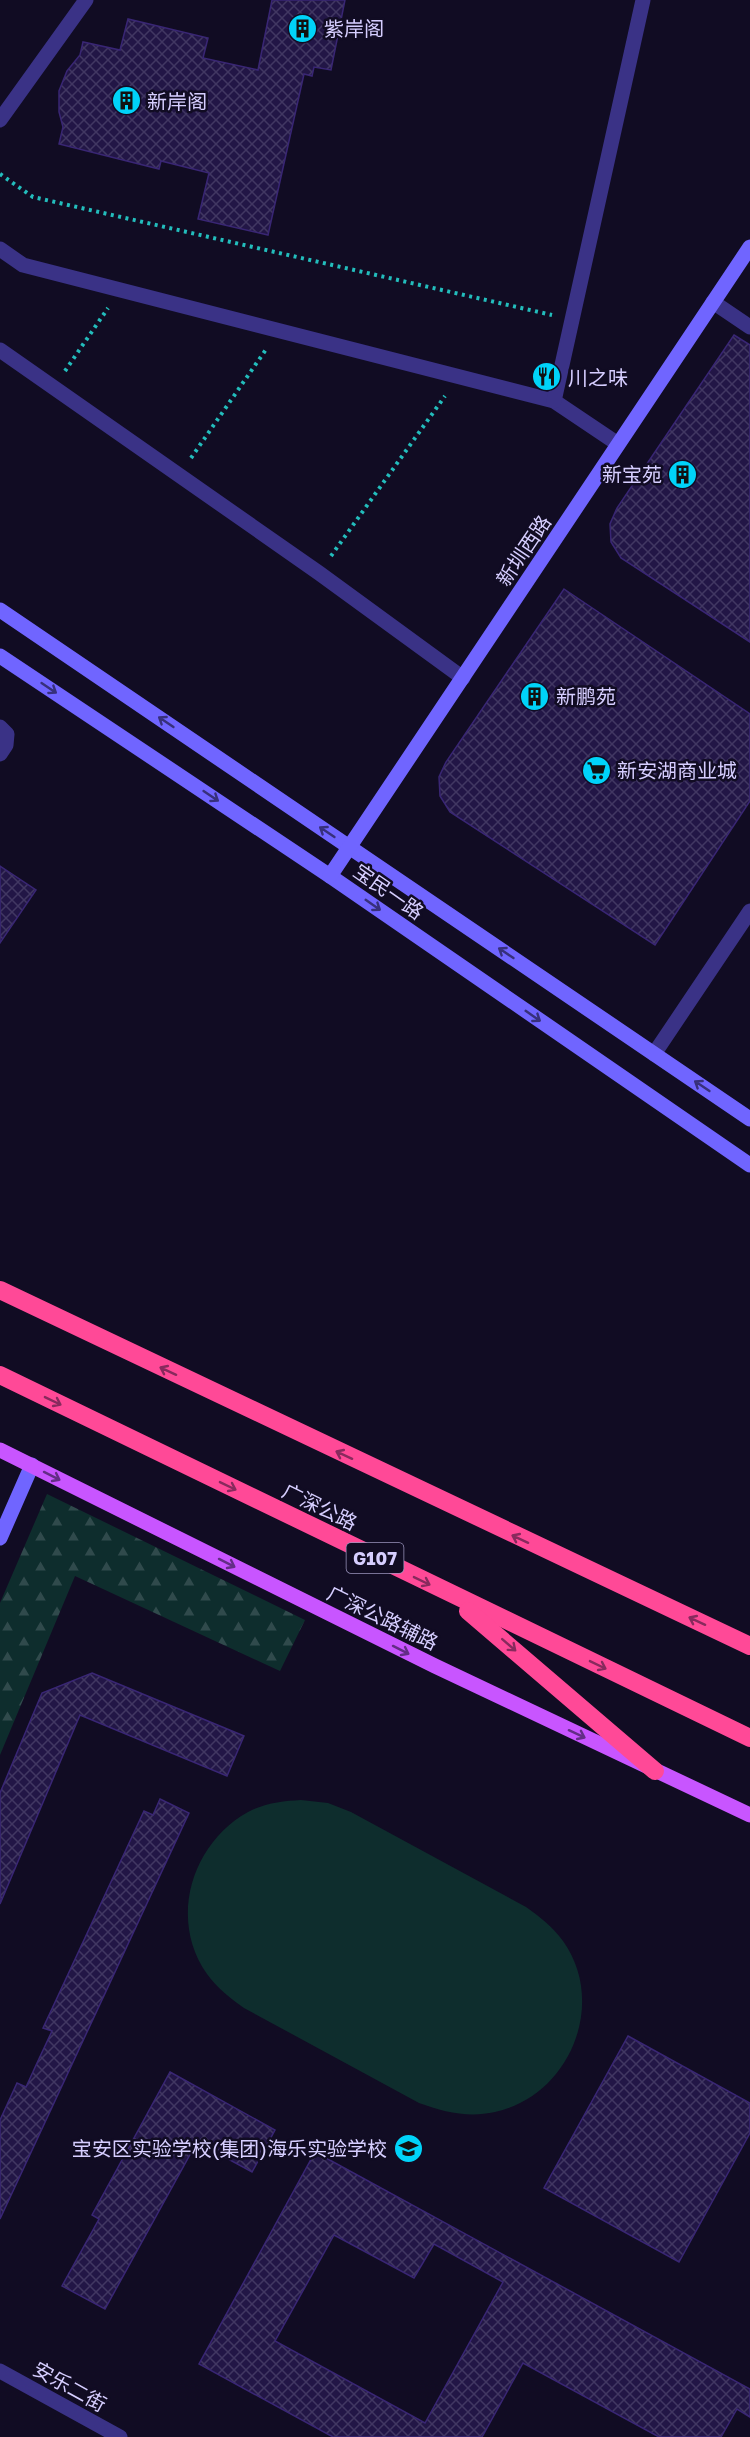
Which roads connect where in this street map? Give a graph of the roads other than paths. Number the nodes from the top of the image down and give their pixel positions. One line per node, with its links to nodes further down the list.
1 (86, 0): 3 (street)
2 (643, 0): 9 (street)
3 (0, 120)
4 (750, 247): 6 (main road, 新圳西路)
5 (0, 249): 9 (street)
6 (713, 302): 7 (street); 10 (main road, 新圳西路)
7 (750, 327)
8 (0, 350): 13 (street)
9 (554, 401): 10 (street)
10 (618, 444): 13 (main road, 新圳西路)
11 (0, 610): 16 (main road, 宝民一路, one-way to 11)
12 (0, 656): 17 (main road, 宝民一路, one-way to 17)
13 (463, 678): 16 (main road, 新圳西路)
14 (0, 727): 15 (street)
15 (0, 754)
16 (349, 847): 17 (main road, 新圳西路); 19 (main road, 宝民一路, one-way to 16)
17 (330, 876): 21 (main road, 宝民一路, one-way to 21)
18 (750, 911): 19 (street)
19 (654, 1054): 20 (main road, 宝民一路, one-way to 19)
20 (750, 1119)
21 (750, 1166)
22 (0, 1290): 28 (highway, one-way to 22)
23 (0, 1375): 27 (highway, 广深公路 / G107, one-way to 27)
24 (0, 1450): 25 (main road, 广深公路辅路)
25 (32, 1466): 26 (main road); 30 (main road, 广深公路辅路, one-way to 30)
26 (0, 1538)
27 (449, 1594): 29 (highway, 广深公路 / G107, one-way to 29); 30 (highway, one-way to 30)
28 (750, 1646)
29 (750, 1738)
30 (655, 1771): 31 (main road, 广深公路辅路)
31 (750, 1815)
32 (0, 2371): 33 (street, 安乐二街)
33 (120, 2437)

